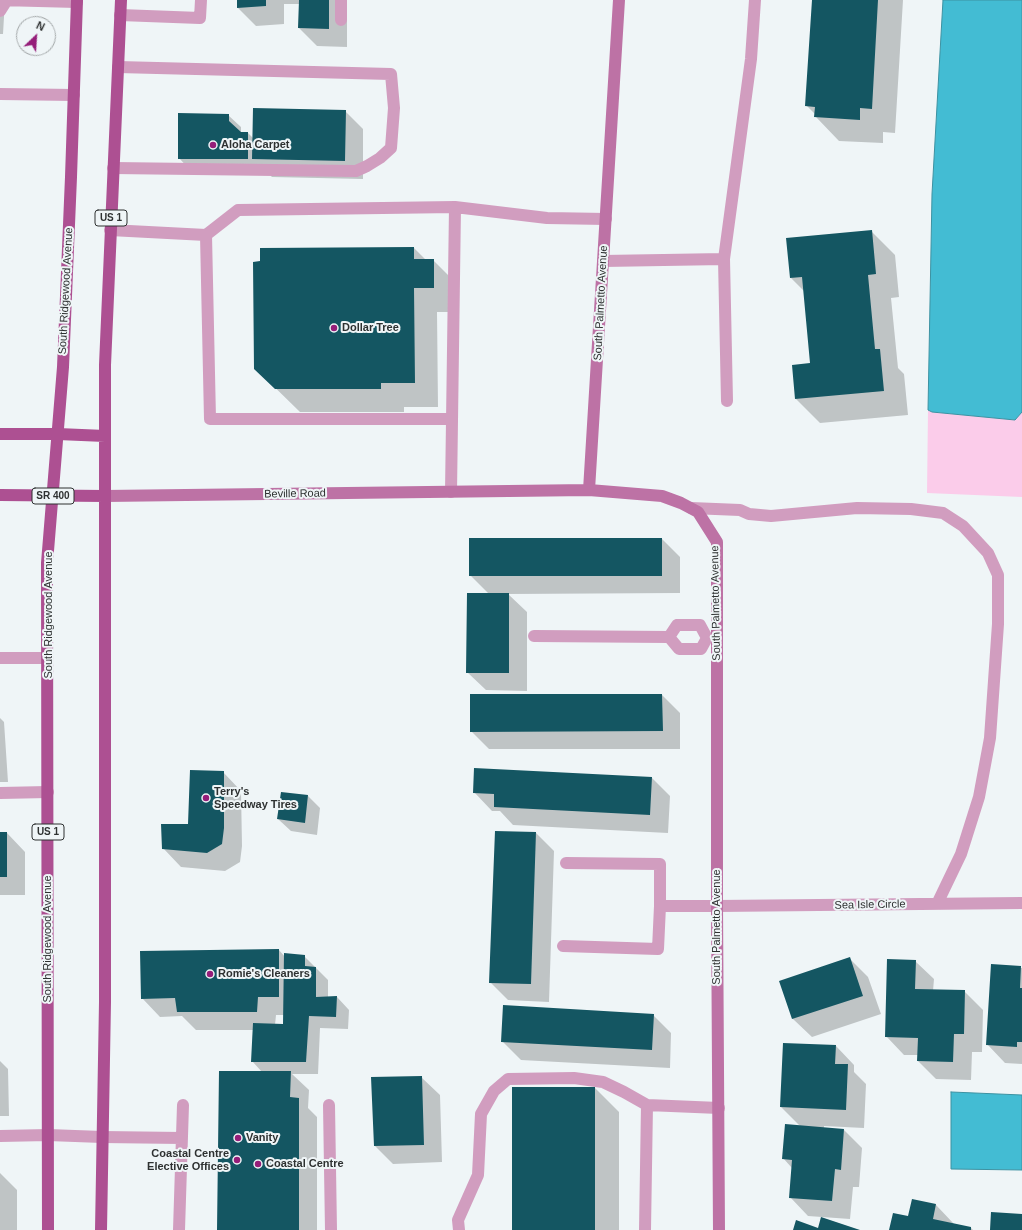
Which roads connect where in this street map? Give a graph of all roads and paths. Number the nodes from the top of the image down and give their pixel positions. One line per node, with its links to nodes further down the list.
1 (0, 0): 2 (street)
2 (7, 0): 8 (street); 9 (street)
3 (121, 0): 10 (main road, US 1)
4 (201, 0): 10 (street)
5 (342, 0): 11 (street)
6 (619, 0): 17 (street, South Palmetto Avenue)
7 (755, 0): 20 (street)
8 (77, 1): 14 (main road, South Ridgewood Avenue / US 1)
9 (0, 12)
10 (120, 15): 12 (main road, US 1)
11 (341, 20)
12 (118, 67): 15 (main road, US 1); 15 (street)
13 (0, 94): 14 (street)
14 (74, 95): 25 (main road, South Ridgewood Avenue / US 1)
15 (113, 168): 18 (main road, US 1)
16 (455, 207): 17 (street); 19 (street); 23 (street)
17 (606, 219): 21 (street, South Palmetto Avenue)
18 (110, 230): 19 (street); 26 (main road, US 1)
19 (206, 235): 23 (street)
20 (724, 259): 21 (street); 22 (street)
21 (603, 261): 27 (street, South Palmetto Avenue)
22 (727, 401)
23 (452, 419): 28 (street)
24 (0, 434): 25 (main road)
25 (58, 434): 26 (main road); 30 (main road, South Ridgewood Avenue / US 1)
26 (105, 436): 31 (main road, US 1)
27 (589, 490): 28 (street, Beville Road); 32 (street, South Palmetto Avenue)
28 (451, 492): 31 (street, Beville Road)
29 (0, 495): 30 (main road, Beville Road / SR 400)
30 (53, 496): 31 (main road, Beville Road / SR 400); 37 (main road, South Ridgewood Avenue / US 1)
31 (105, 496): 52 (main road, US 1)
32 (691, 508): 35 (street, South Palmetto Avenue); 42 (street)
33 (534, 636): 34 (street)
34 (669, 637): 35 (street); 35 (street)
35 (712, 638): 44 (street, South Palmetto Avenue)
36 (0, 658): 37 (street)
37 (48, 658): 38 (main road, South Ridgewood Avenue / US 1)
38 (48, 792): 39 (street); 50 (main road, South Ridgewood Avenue / US 1)
39 (0, 793)
40 (566, 863): 43 (street)
41 (1022, 903): 42 (street, Sea Isle Circle)
42 (937, 904): 44 (street, Sea Isle Circle)
43 (660, 906): 44 (street, Sea Isle Circle); 45 (street)
44 (717, 906): 49 (street, South Palmetto Avenue)
45 (563, 946)
46 (183, 1105): 53 (street)
47 (329, 1105): 57 (street)
48 (647, 1105): 49 (street); 58 (street); 59 (street)
49 (719, 1108): 60 (street, South Palmetto Avenue)
50 (48, 1135): 51 (street); 52 (street); 54 (main road, South Ridgewood Avenue / US 1)
51 (0, 1136)
52 (102, 1137): 53 (street); 55 (main road, US 1)
53 (182, 1138): 56 (street)
54 (48, 1230)
55 (100, 1230)
56 (179, 1230)
57 (331, 1230)
58 (459, 1230)
59 (645, 1230)
60 (719, 1230)

